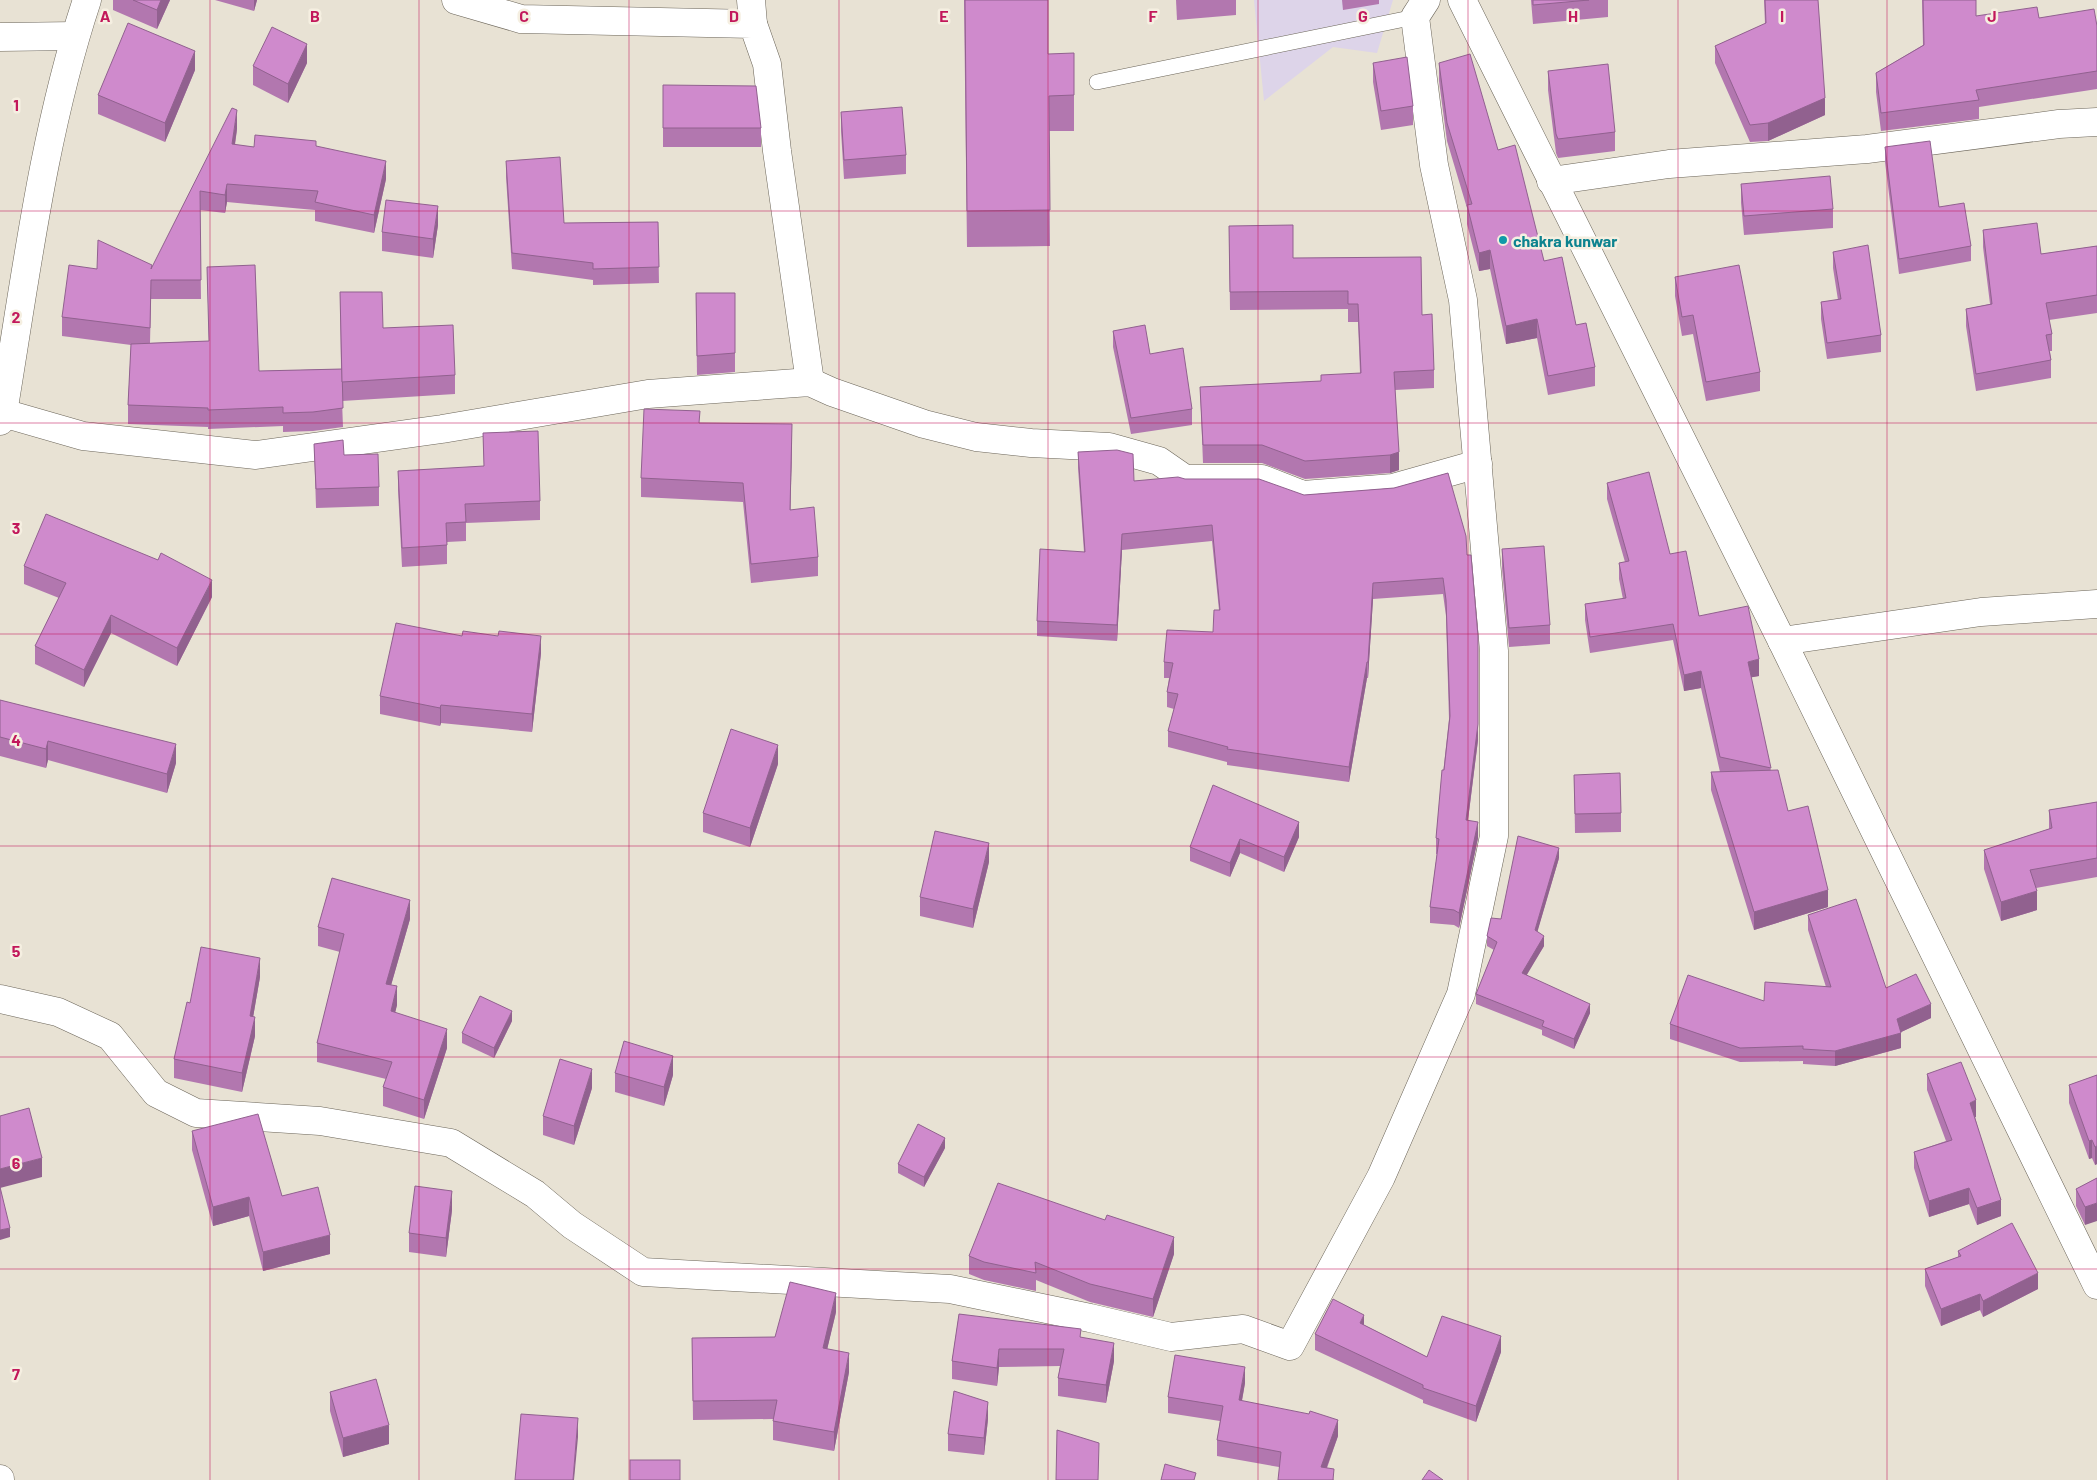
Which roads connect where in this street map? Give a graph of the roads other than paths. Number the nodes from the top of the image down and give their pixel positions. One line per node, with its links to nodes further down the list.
1 (87, 0): 6 (street)
2 (456, 0): 5 (street)
3 (1462, 0): 10 (street)
4 (1421, 9): 8 (lane); 13 (street)
5 (752, 12): 11 (street)
6 (75, 36): 7 (street); 12 (street)
7 (0, 38)
8 (1097, 82)
9 (2097, 122): 10 (street)
10 (1551, 181): 15 (street)
11 (810, 382): 12 (street); 13 (street)
12 (1, 417)
13 (1478, 464): 16 (street)
14 (2097, 604): 15 (street)
15 (1782, 641): 17 (street)
16 (0, 999)
17 (2097, 1286)

